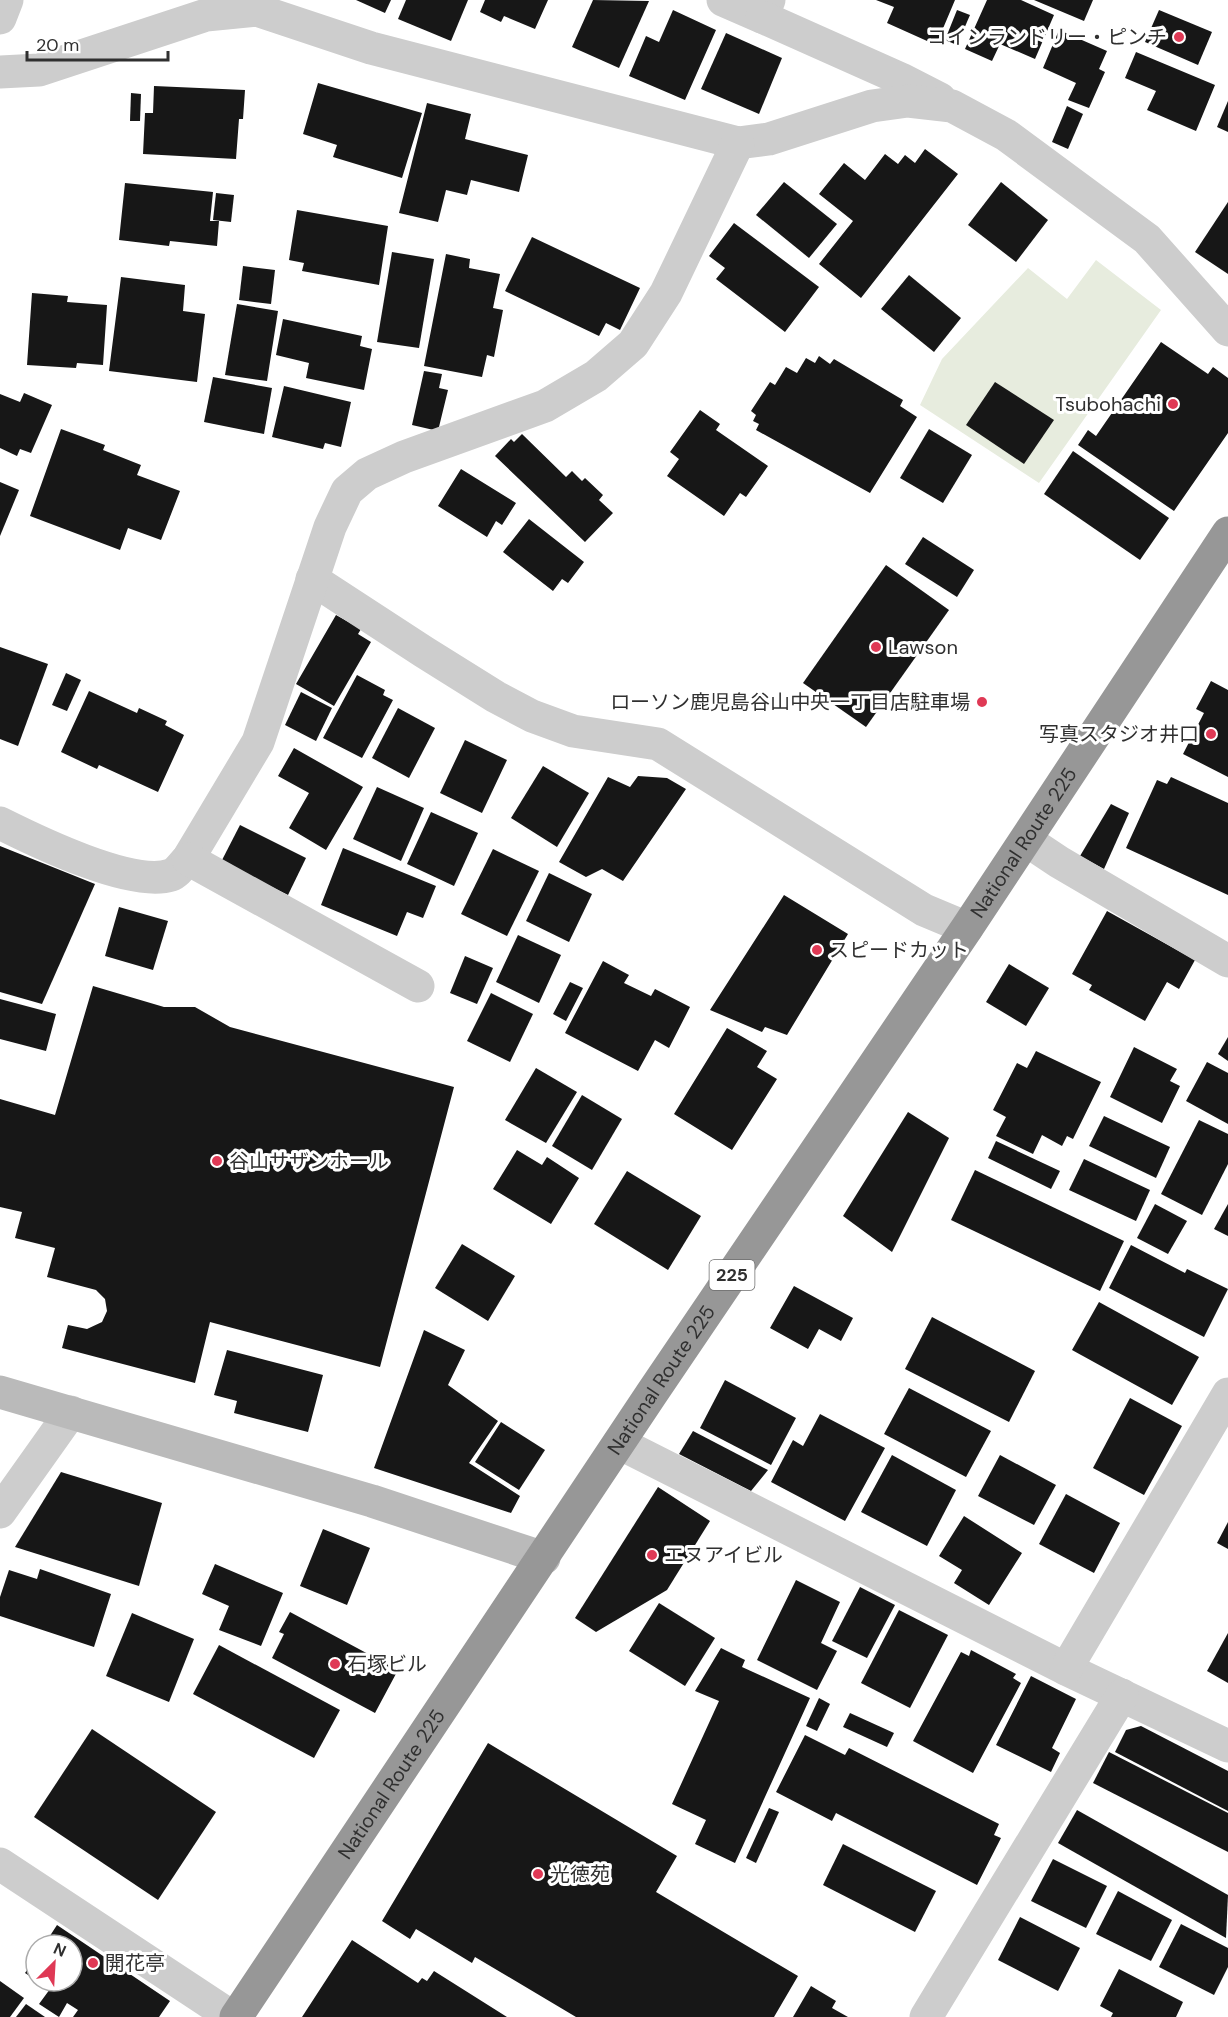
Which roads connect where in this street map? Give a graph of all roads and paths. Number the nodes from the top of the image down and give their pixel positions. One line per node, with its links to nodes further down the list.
1 (8, 0): 4 (street)
2 (723, 0): 3 (street)
3 (766, 8): 6 (street)
4 (0, 18)
5 (0, 72): 7 (street)
6 (952, 106): 7 (street); 8 (street)
7 (738, 143): 10 (street)
8 (1228, 330)
9 (1228, 533): 12 (highway, National Route 225 / 225)
10 (312, 579): 13 (street); 14 (street)
11 (0, 823): 13 (street)
12 (1026, 840): 14 (highway, National Route 225 / 225); 15 (street)
13 (188, 859): 16 (street)
14 (967, 928): 20 (highway, National Route 225 / 225)
15 (1228, 960)
16 (418, 986)
17 (0, 1392): 19 (street)
18 (1228, 1394): 23 (street)
19 (70, 1412): 21 (street); 22 (street)
20 (619, 1443): 22 (highway, National Route 225 / 225); 23 (street)
21 (0, 1512)
22 (544, 1558): 27 (highway, National Route 225 / 225)
23 (1066, 1669): 24 (street)
24 (1122, 1695): 25 (street); 28 (street)
25 (1228, 1746)
26 (0, 1864): 27 (street)
27 (234, 2017)
28 (926, 2017)

